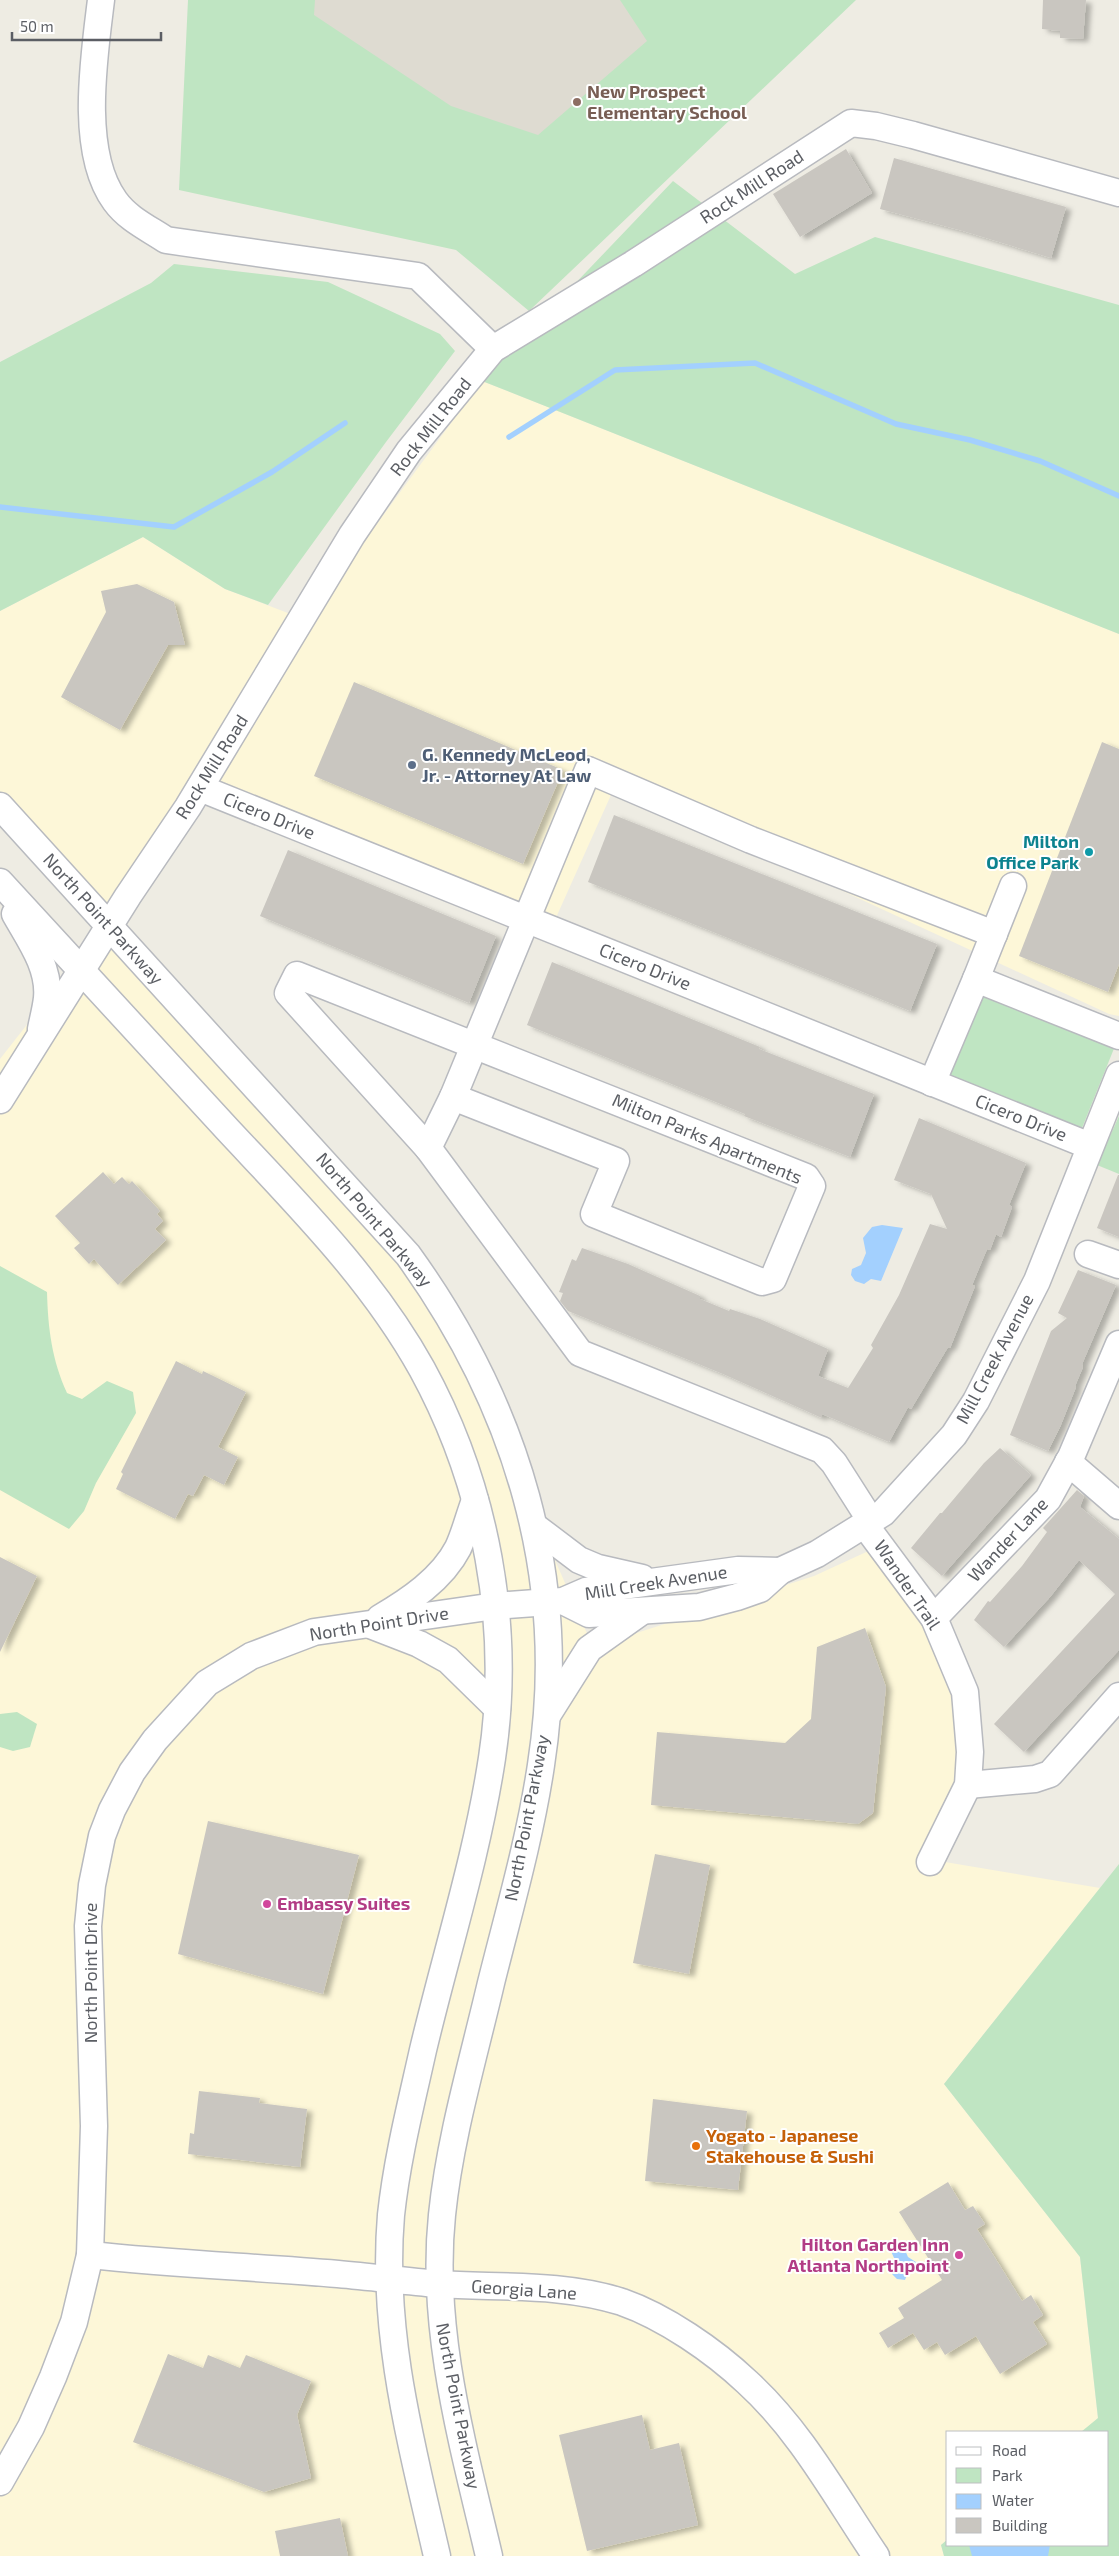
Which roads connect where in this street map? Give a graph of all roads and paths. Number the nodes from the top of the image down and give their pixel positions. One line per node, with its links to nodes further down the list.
1 (101, 0): 3 (street)
2 (1119, 193): 3 (street, Rock Mill Road)
3 (493, 349): 4 (street, Rock Mill Road)
4 (200, 788): 9 (street, Cicero Drive); 10 (street, Rock Mill Road)
5 (0, 806): 10 (street, North Point Parkway)
6 (0, 882): 12 (street)
7 (1013, 886): 11 (street)
8 (0, 887): 15 (street)
9 (526, 919): 11 (street); 16 (street); 18 (street, Cicero Drive)
10 (110, 926): 12 (street, Rock Mill Road); 30 (street, North Point Parkway)
11 (994, 934): 13 (street)
12 (81, 972): 15 (street, Rock Mill Road); 27 (street)
13 (976, 978): 14 (street); 18 (street)
14 (1119, 1036)
15 (38, 1040): 20 (street, Rock Mill Road)
16 (474, 1045): 19 (street); 19 (street, Milton Parks Apartments); 22 (street, Milton Parks Apartments)
17 (1119, 1075): 21 (street, Mill Creek Avenue)
18 (932, 1083): 21 (street, Cicero Drive)
19 (453, 1097): 22 (street)
20 (0, 1100)
21 (1090, 1146): 29 (street, Mill Creek Avenue)
22 (428, 1148): 29 (street, Milton Parks Apartments)
23 (1088, 1254): 24 (street)
24 (1119, 1265)
25 (1119, 1344): 26 (street, Wander Lane)
26 (1068, 1462): 28 (street); 36 (street, Wander Lane)
27 (475, 1500): 34 (street); 37 (street)
28 (1119, 1506)
29 (868, 1523): 31 (street, Mill Creek Avenue); 36 (street, Wander Trail)
30 (534, 1526): 32 (street); 33 (street, North Point Parkway)
31 (780, 1571): 32 (street, Mill Creek Avenue); 35 (street, Mill Creek Avenue)
32 (660, 1582): 33 (street, Mill Creek Avenue)
33 (555, 1602): 34 (street, North Point Drive); 35 (street, Mill Creek Avenue); 40 (street, North Point Parkway)
34 (495, 1606): 37 (street, North Point Drive); 39 (street)
35 (641, 1612): 40 (street)
36 (934, 1618): 41 (street, Wander Trail)
37 (370, 1624): 39 (street); 43 (street, North Point Drive)
38 (1119, 1696): 41 (street)
39 (496, 1708): 44 (street)
40 (546, 1717): 45 (street, North Point Parkway)
41 (968, 1785): 42 (street)
42 (930, 1862)
43 (90, 2254): 44 (street, Georgia Lane); 46 (street, North Point Drive)
44 (388, 2279): 45 (street, Georgia Lane); 47 (street)
45 (439, 2284): 48 (street, North Point Parkway); 49 (street, Georgia Lane)
46 (0, 2482)
47 (437, 2556)
48 (488, 2556)
49 (876, 2556)

